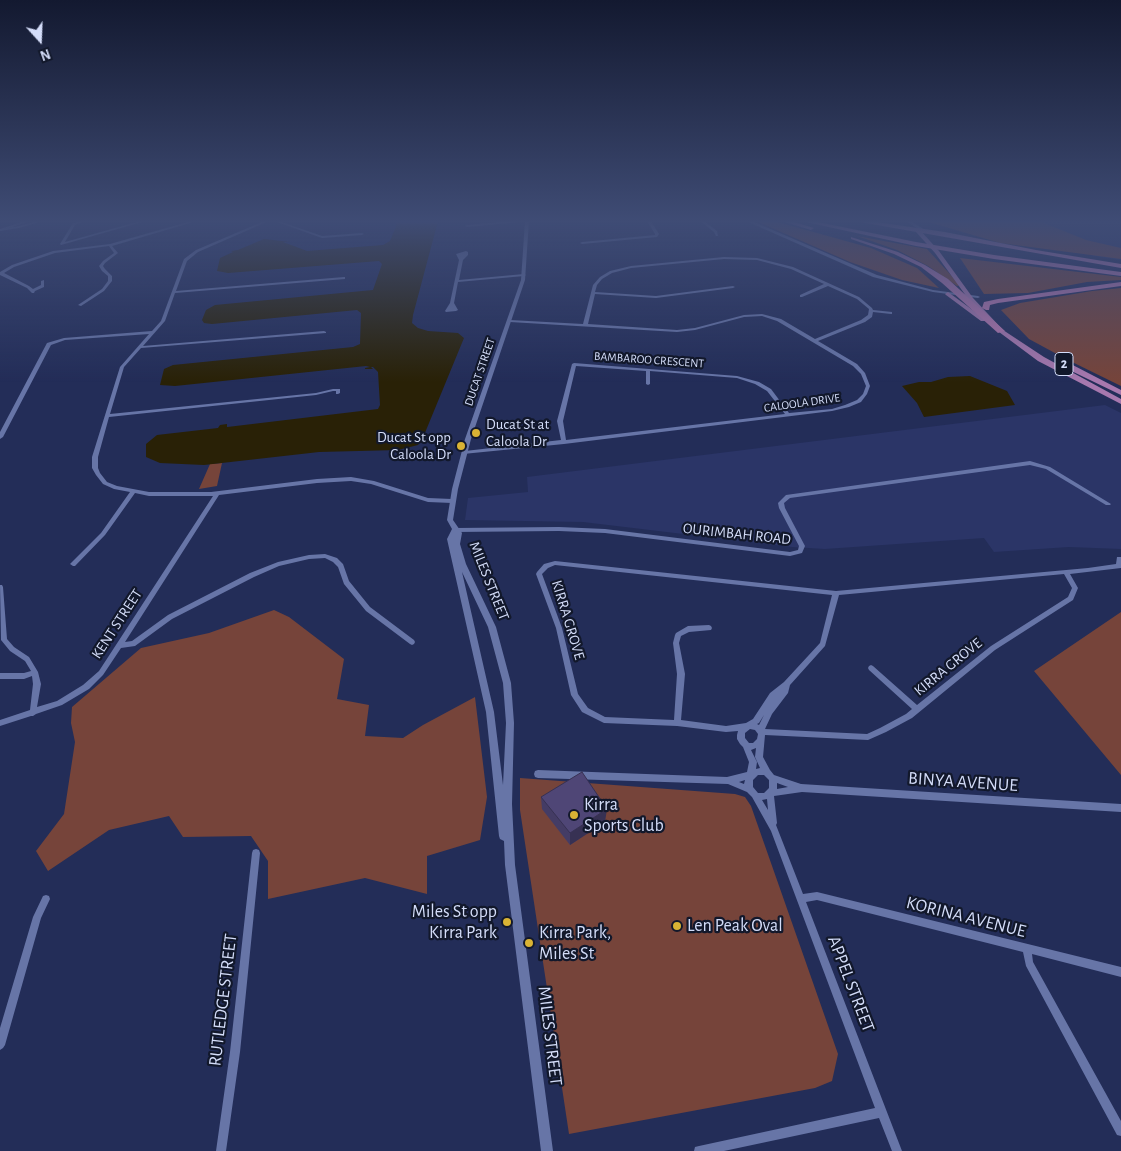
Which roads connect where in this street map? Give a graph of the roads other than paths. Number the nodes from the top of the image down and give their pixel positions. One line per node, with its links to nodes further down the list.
1 (3, 275): 13 (street)
2 (108, 275): 26 (street)
3 (179, 275): 18 (street)
4 (458, 275): 14 (street)
5 (524, 275): 14 (street); 30 (street, DUCAT STREET)
6 (606, 275): 19 (street)
7 (807, 275): 15 (street)
8 (872, 275): 20 (street)
9 (935, 275): 22 (highway)
10 (951, 275): 22 (highway)
11 (960, 275): 23 (highway, 2)
12 (328, 280): 18 (street)
13 (43, 281)
14 (457, 281): 25 (street)
15 (828, 284): 21 (street); 28 (street)
16 (1121, 284): 24 (highway)
17 (733, 287): 19 (street)
18 (174, 292): 33 (street)
19 (592, 293): 31 (street)
20 (948, 294): 22 (street); 32 (highway)
21 (801, 296)
22 (965, 296): 23 (street); 32 (highway)
23 (978, 298): 24 (highway); 27 (highway, 2)
24 (1027, 298): 27 (highway)
25 (452, 303)
26 (80, 305)
27 (986, 308): 39 (highway, 2)
28 (872, 311): 29 (street); 35 (street)
29 (891, 313)
30 (510, 321): 31 (street, CALOOLA DRIVE); 46 (street, DUCAT STREET)
31 (585, 326): 35 (street, CALOOLA DRIVE)
32 (1001, 331): 41 (highway, 2)
33 (153, 332): 36 (street); 44 (street)
34 (305, 333): 36 (street)
35 (814, 341): 42 (street, CALOOLA DRIVE)
36 (139, 347): 43 (street)
37 (648, 370): 38 (street); 42 (street, BAMBAROO CRESCENT); 45 (street, BAMBAROO CRESCENT)
38 (648, 384)
39 (1121, 393)
40 (317, 394): 43 (street)
41 (1121, 402)
42 (788, 415): 45 (street, CALOOLA DRIVE)
43 (107, 416): 47 (street)
44 (0, 437)
45 (564, 442): 46 (street, CALOOLA DRIVE)
46 (465, 453): 49 (street, DUCAT STREET)
47 (133, 492): 48 (street); 53 (street)
48 (217, 494): 49 (street); 59 (street, KENT STREET)
49 (452, 501): 51 (street, DUCAT STREET)
50 (1108, 504): 51 (street, OURIMBAH ROAD)
51 (455, 530): 82 (street, MILES STREET); 82 (street, MILES STREET)
52 (1118, 559): 54 (street)
53 (73, 564)
54 (1066, 572): 56 (street); 64 (street, KIRRA GROVE)
55 (0, 587): 61 (street)
56 (836, 593): 63 (street); 67 (street, KIRRA GROVE)
57 (709, 628): 67 (street)
58 (412, 642): 59 (street)
59 (121, 645): 65 (street, KENT STREET)
60 (872, 668): 64 (street)
61 (35, 672): 62 (street); 65 (street)
62 (0, 676)
63 (787, 684): 68 (street); 70 (street)
64 (917, 709): 70 (street, KIRRA GROVE)
65 (33, 713): 66 (street, KENT STREET)
66 (0, 723)
67 (677, 723): 69 (street, KIRRA GROVE)
68 (746, 727): 69 (street, KIRRA GROVE); 70 (street); 71 (street)
69 (726, 729): 71 (street)
70 (761, 736): 71 (street); 74 (street)
71 (744, 743): 73 (street)
72 (538, 774): 75 (street)
73 (751, 775): 74 (street); 75 (street); 77 (street)
74 (769, 775): 76 (street, BINYA AVENUE); 78 (street)
75 (727, 781): 77 (street)
76 (802, 788): 78 (street, BINYA AVENUE); 79 (street, BINYA AVENUE)
77 (752, 791): 78 (street); 80 (street, APPEL STREET)
78 (771, 794): 80 (street, APPEL STREET)
79 (1121, 808)
80 (774, 829): 84 (street, APPEL STREET)
81 (256, 853): 90 (street, RUTLEDGE STREET)
82 (510, 865): 91 (street, MILES STREET)
83 (46, 899): 87 (street)
84 (802, 899): 85 (street, KORINA AVENUE); 88 (street, APPEL STREET)
85 (1027, 949): 86 (street, KORINA AVENUE); 89 (street)
86 (1121, 972)
87 (0, 1045)
88 (882, 1112): 92 (street); 93 (street, APPEL STREET)
89 (1121, 1131)
90 (221, 1151)
91 (547, 1151)
92 (699, 1151)
93 (897, 1151)

